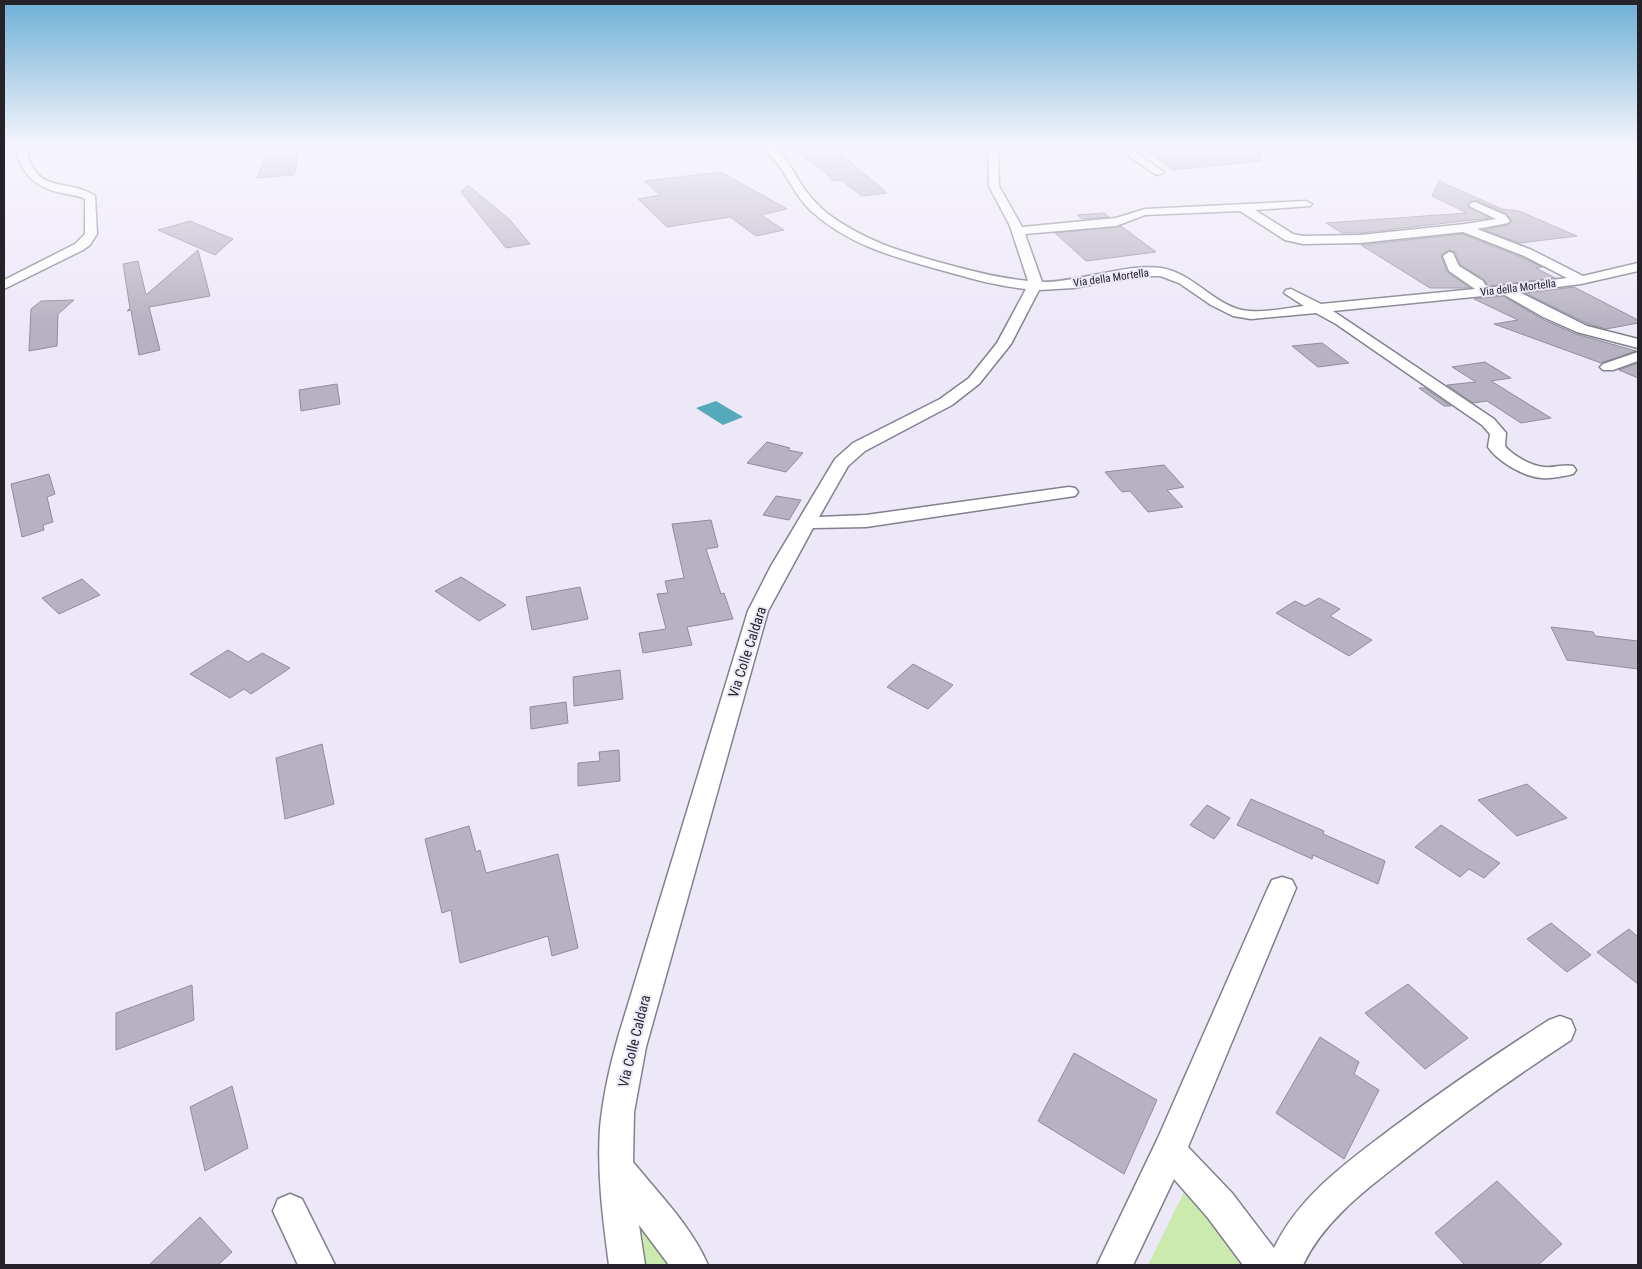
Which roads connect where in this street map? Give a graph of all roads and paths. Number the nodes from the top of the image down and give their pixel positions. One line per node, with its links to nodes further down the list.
1 (91, 206): 12 (street)
2 (814, 206): 13 (street, Via della Mortella)
3 (1005, 206): 8 (street)
4 (1272, 206): 6 (street)
5 (1478, 206): 7 (street)
6 (1244, 208): 7 (street); 8 (street)
7 (1464, 228): 11 (street)
8 (1018, 230): 13 (street)
9 (1449, 256): 16 (street)
10 (1638, 267): 11 (street, Via della Mortella)
11 (1581, 280): 14 (street, Via della Mortella)
12 (4, 285)
13 (1035, 286): 17 (street, Via della Mortella); 23 (street, Via Colle Caldara)
14 (1506, 290): 16 (street, Via della Mortella); 18 (street)
15 (1291, 293): 17 (street)
16 (1484, 293): 17 (street, Via della Mortella)
17 (1319, 307): 21 (street)
18 (1634, 339)
19 (1638, 356): 20 (street)
20 (1608, 368)
21 (1567, 470)
22 (1069, 492): 23 (street)
23 (807, 522): 27 (street, Via Colle Caldara)
24 (1282, 888): 26 (street)
25 (1560, 1030): 34 (street)
26 (1168, 1152): 32 (street); 33 (street)
27 (617, 1170): 30 (street, Via Colle Caldara); 31 (street)
28 (290, 1211): 29 (street)
29 (317, 1265)
30 (627, 1265)
31 (690, 1265)
32 (1115, 1265)
33 (1264, 1265)
34 (1284, 1265)

